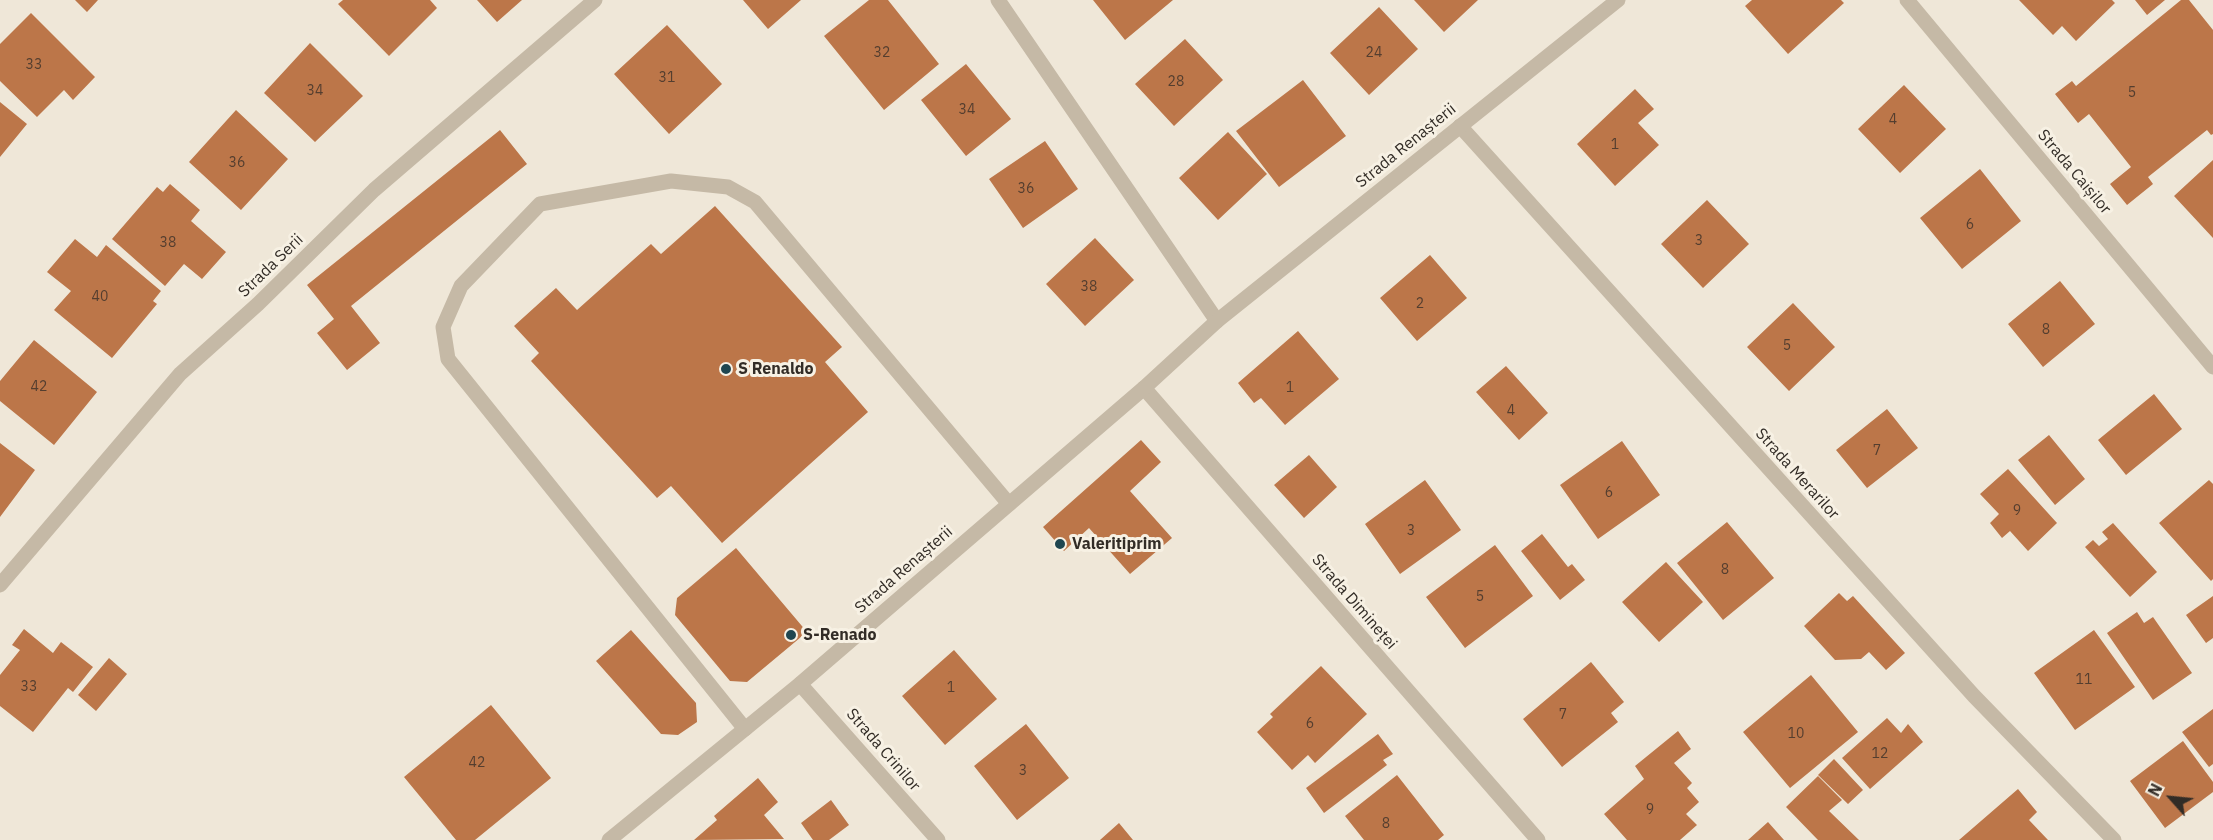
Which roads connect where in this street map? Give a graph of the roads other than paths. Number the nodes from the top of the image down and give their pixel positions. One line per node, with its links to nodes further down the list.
1 (595, 0): 10 (street, Strada Serii)
2 (998, 0): 6 (street)
3 (1618, 0): 5 (street, Strada Renașterii)
4 (1907, 0): 7 (street, Strada Caișilor)
5 (1460, 126): 6 (street, Strada Renașterii); 16 (street, Strada Merarilor)
6 (1217, 321): 8 (street, Strada Renașterii)
7 (2213, 367)
8 (1144, 388): 9 (street, Strada Renașterii); 15 (street, Strada Dimineței)
9 (1009, 504): 11 (street, Strada Renașterii); 12 (street)
10 (0, 585)
11 (800, 684): 12 (street, Strada Renașterii); 14 (street, Strada Crinilor)
12 (745, 729): 13 (street, Strada Renașterii)
13 (609, 840)
14 (938, 840)
15 (1538, 840)
16 (2114, 840)

